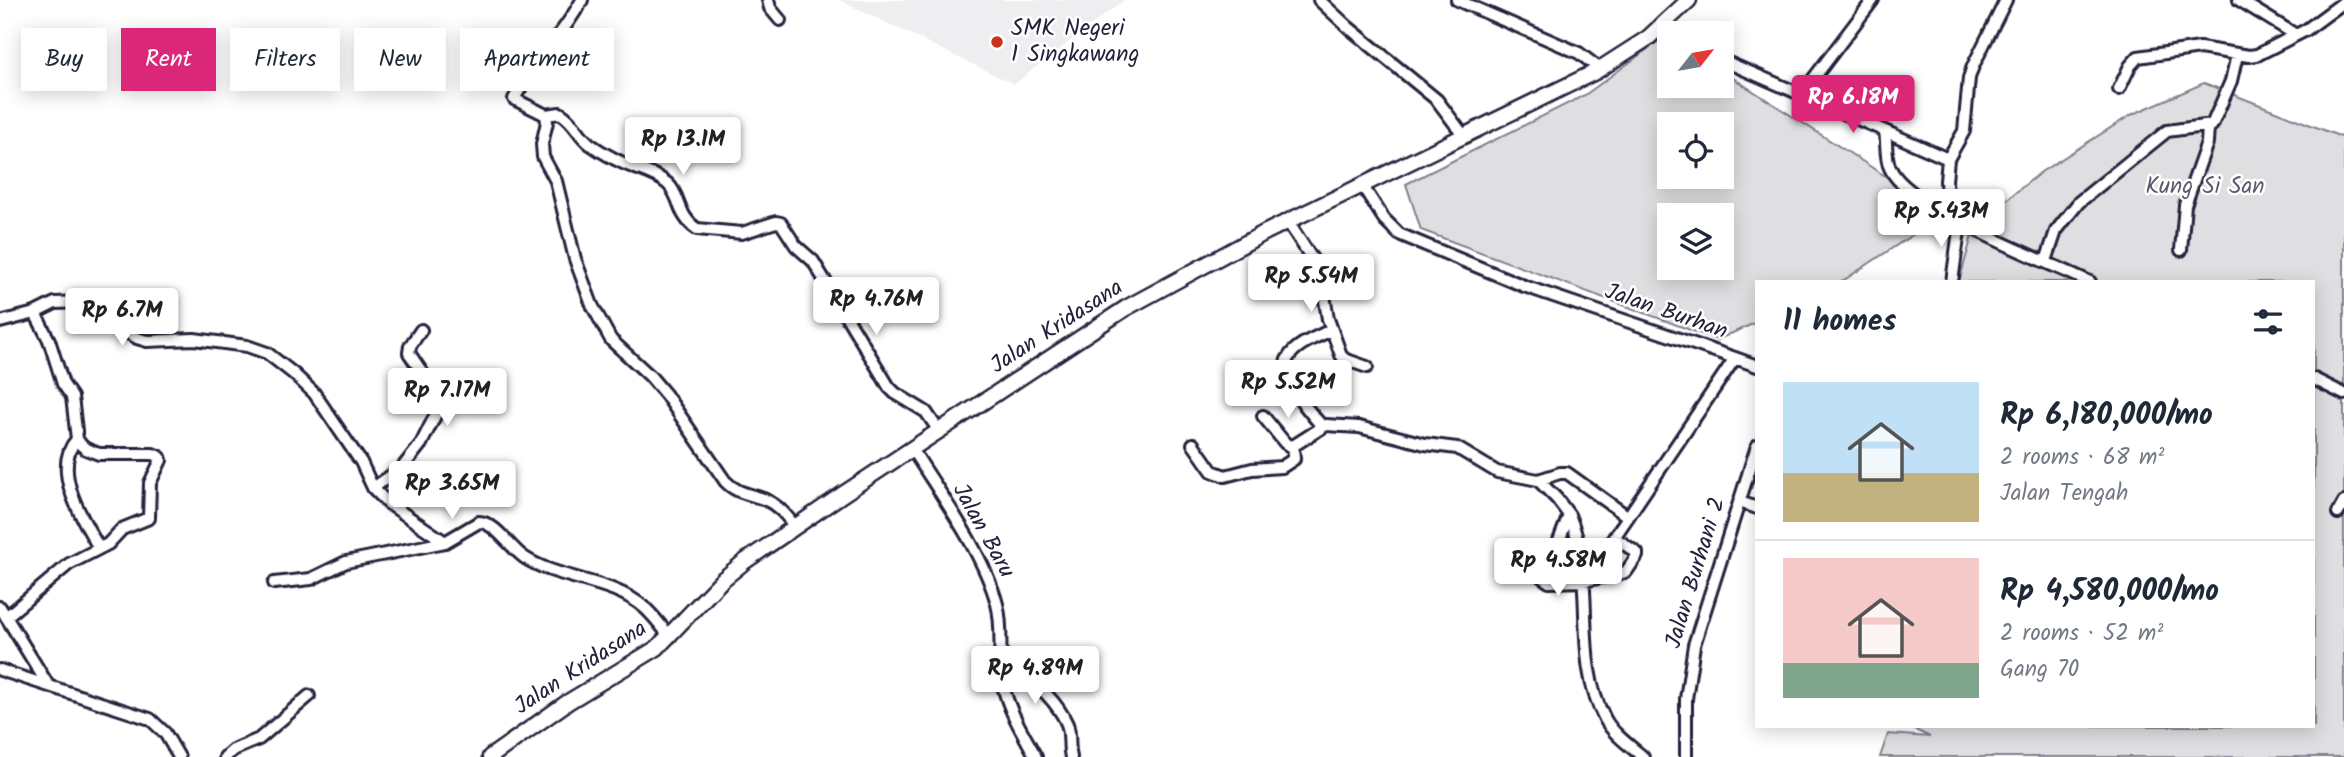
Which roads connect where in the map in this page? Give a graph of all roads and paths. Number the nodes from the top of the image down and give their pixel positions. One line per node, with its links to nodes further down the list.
1 (582, 0): 19 (street)
2 (768, 0): 10 (street)
3 (1319, 0): 22 (street)
4 (1457, 0): 16 (street)
5 (1689, 0): 11 (street, Jalan Kridasana)
6 (1873, 0): 18 (street)
7 (2006, 0): 23 (street)
8 (2239, 0): 13 (street)
9 (2344, 2): 13 (street)
10 (780, 20)
11 (1673, 21)
12 (1657, 35): 16 (street, Jalan Kridasana)
13 (2296, 35): 14 (street)
14 (2237, 55): 17 (street); 20 (street)
15 (1734, 65): 18 (street)
16 (1600, 69): 22 (street, Jalan Kridasana)
17 (2119, 89)
18 (1801, 95): 21 (street)
19 (546, 116): 45 (street); 57 (street)
20 (2208, 127): 28 (street); 29 (street)
21 (1885, 131): 23 (street); 25 (street)
22 (1464, 136): 24 (street, Jalan Kridasana)
23 (1948, 159): 25 (street)
24 (1362, 185): 26 (street, Jalan Kridasana); 36 (street, Jalan Burhan)
25 (1948, 214): 27 (street)
26 (1288, 222): 35 (street); 45 (street, Jalan Kridasana)
27 (1960, 223): 29 (street); 30 (street)
28 (2181, 250)
29 (2046, 261): 31 (street)
30 (1952, 280)
31 (2086, 280)
32 (35, 313): 33 (street); 46 (street); 52 (street)
33 (0, 322)
34 (421, 330): 52 (street)
35 (1331, 330): 37 (street); 44 (street)
36 (1735, 358): 38 (street); 56 (street, Jalan Burhan)
37 (1344, 359): 39 (street); 40 (street)
38 (1755, 365)
39 (1367, 367)
40 (1338, 376)
41 (2315, 380): 42 (street)
42 (2344, 394)
43 (1263, 416): 48 (street)
44 (1322, 426): 48 (street); 51 (street)
45 (939, 431): 49 (street, Jalan Kridasana)
46 (77, 439): 60 (street); 60 (street)
47 (1193, 444): 48 (street)
48 (1293, 448)
49 (912, 449): 57 (street, Jalan Kridasana); 67 (street, Jalan Baru)
50 (1755, 453): 53 (street, Jalan Burhani 2)
51 (1538, 480): 55 (street); 56 (street)
52 (373, 488): 59 (street)
53 (1740, 502): 54 (street); 77 (street, Jalan Burhani 2)
54 (1755, 507)
55 (1569, 515): 62 (street); 62 (street)
56 (1627, 516): 58 (street, Jalan Burhan)
57 (794, 527): 66 (street, Jalan Kridasana)
58 (1614, 537): 61 (street, Jalan Burhan); 61 (street)
59 (445, 541): 63 (street); 66 (street)
60 (99, 548): 65 (street)
61 (1604, 577): 62 (street)
62 (1584, 581): 76 (street)
63 (274, 583)
64 (0, 607): 65 (street)
65 (6, 617): 69 (street)
66 (670, 637): 73 (street, Jalan Kridasana)
67 (1000, 652): 74 (street, Jalan Baru); 75 (street)
68 (0, 670): 69 (street)
69 (47, 685): 71 (street)
70 (309, 696): 72 (street)
71 (179, 757)
72 (225, 757)
73 (490, 757)
74 (1036, 757)
75 (1071, 757)
76 (1643, 757)
77 (1686, 757)

